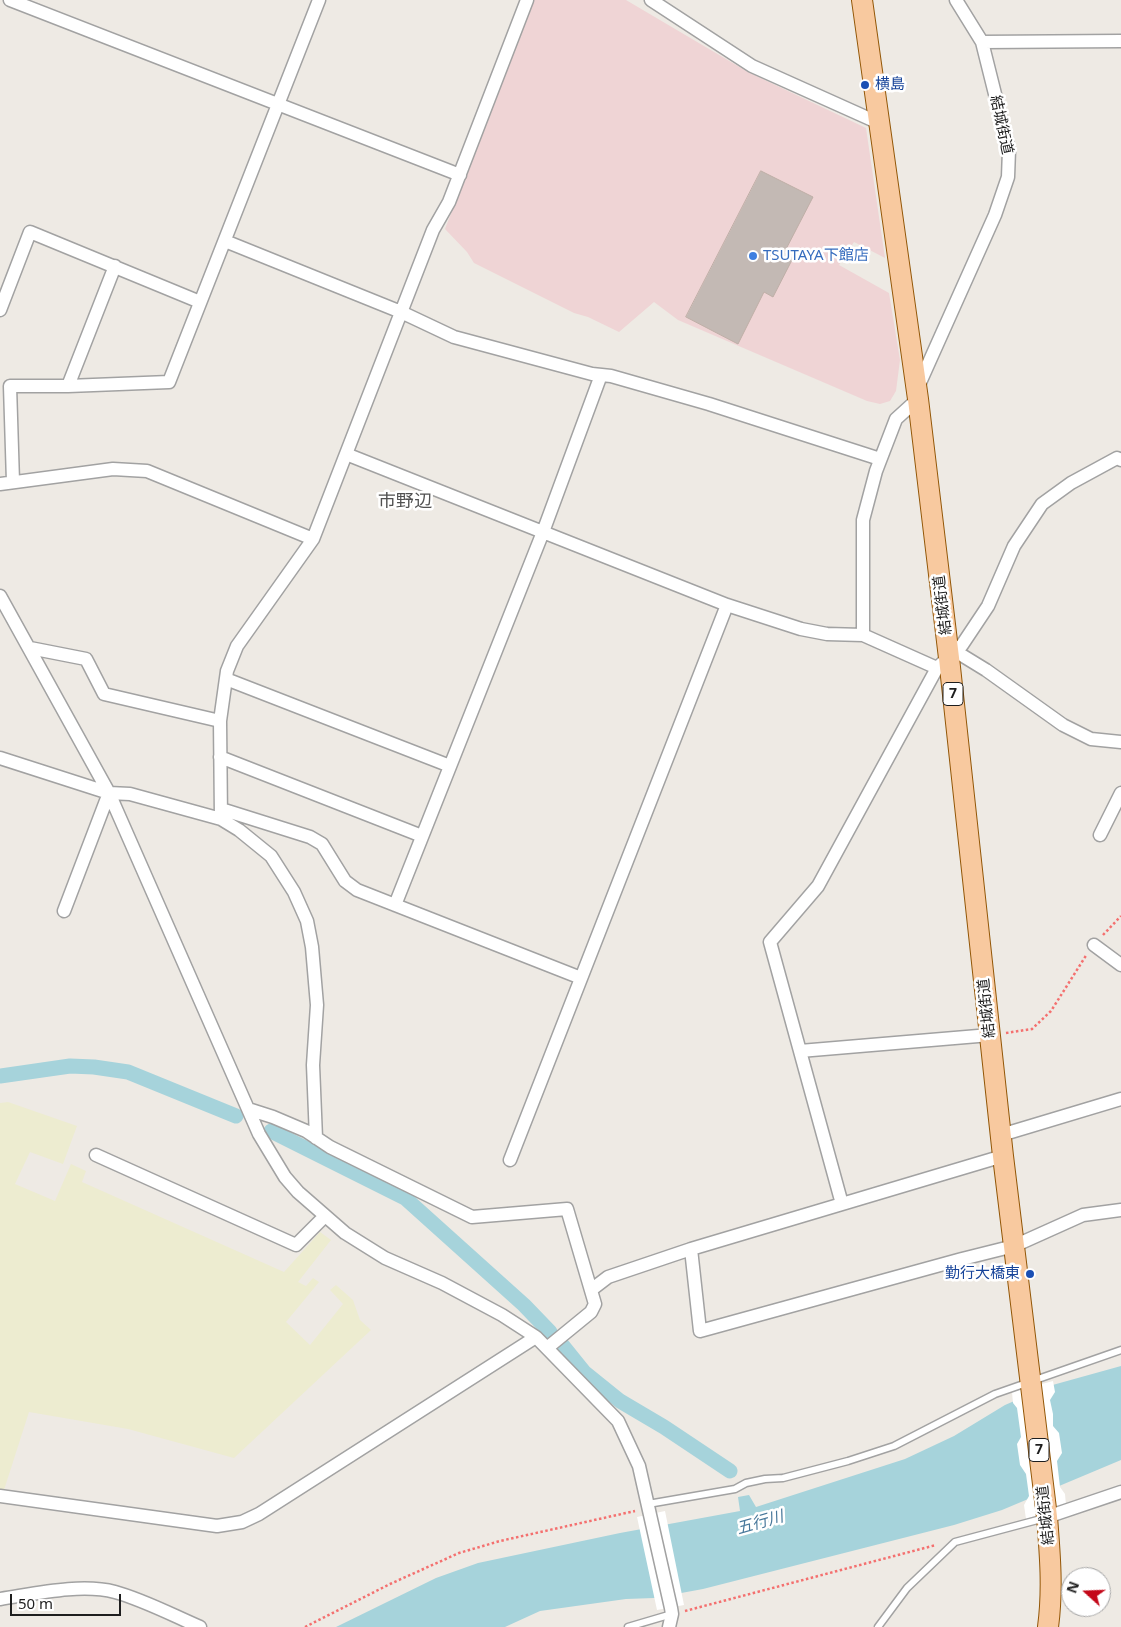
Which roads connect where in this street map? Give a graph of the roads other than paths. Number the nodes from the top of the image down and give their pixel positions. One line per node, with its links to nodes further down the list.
1 (10, 0): 9 (street)
2 (318, 0): 9 (street)
3 (527, 0): 11 (street)
4 (651, 0): 10 (street)
5 (862, 0): 10 (main road, 結城街道 / 7)
6 (956, 0): 8 (street, 結城街道)
7 (1121, 41): 8 (street)
8 (982, 42): 20 (street, 結城街道)
9 (278, 105): 11 (street); 12 (street)
10 (879, 122): 20 (main road, 結城街道 / 7)
11 (460, 175): 16 (street)
12 (225, 241): 14 (street); 16 (street)
13 (115, 266): 14 (street); 15 (street); 19 (street)
14 (200, 302): 19 (street)
15 (0, 310)
16 (401, 312): 17 (street); 21 (street)
17 (601, 375): 22 (street); 26 (street)
18 (5, 386): 19 (street); 24 (street)
19 (68, 386)
20 (917, 394): 22 (street); 32 (main road, 結城街道 / 7)
21 (346, 454): 26 (street); 27 (street)
22 (880, 459): 30 (street)
23 (1121, 460): 32 (street)
24 (13, 482): 25 (street); 27 (street)
25 (0, 484)
26 (543, 532): 29 (street); 38 (street)
27 (313, 539): 33 (street)
28 (0, 596): 31 (street)
29 (727, 605): 30 (street); 48 (street)
30 (863, 636): 32 (street)
31 (30, 648): 34 (street); 39 (street)
32 (947, 659): 35 (street); 49 (main road, 結城街道 / 7); 50 (street)
33 (226, 679): 34 (street); 38 (street)
34 (220, 721): 36 (street)
35 (1121, 742)
36 (220, 757): 41 (street); 43 (street)
37 (0, 758): 39 (street)
38 (450, 766): 43 (street)
39 (109, 793): 41 (street); 45 (street); 52 (street)
40 (1121, 793): 42 (street)
41 (221, 814): 44 (street); 54 (street)
42 (1100, 835)
43 (422, 836): 44 (street)
44 (395, 905): 48 (street)
45 (64, 910)
46 (1094, 945): 47 (street)
47 (1121, 965)
48 (581, 978): 57 (street)
49 (990, 1035): 50 (street); 53 (main road, 結城街道 / 7)
50 (800, 1051): 58 (street)
51 (1121, 1099): 53 (street)
52 (248, 1109): 54 (street); 60 (street)
53 (1001, 1135): 56 (main road, 結城街道 / 7)
54 (316, 1138): 63 (street)
55 (96, 1155): 60 (street)
56 (1003, 1156): 58 (street); 61 (main road, 結城街道 / 7)
57 (510, 1160)
58 (842, 1204): 62 (street)
59 (1121, 1210): 61 (street)
60 (325, 1216): 64 (street)
61 (1014, 1246): 62 (street); 67 (main road, 結城街道 / 7)
62 (690, 1249): 63 (street)
63 (591, 1290): 65 (street)
64 (536, 1337): 65 (street); 69 (street)
65 (546, 1348): 70 (street)
66 (1121, 1350): 67 (lane)
67 (1031, 1385): 70 (lane); 71 (main road, 結城街道 / 7)
68 (1121, 1492): 71 (street)
69 (0, 1496)
70 (649, 1509): 73 (street)
71 (1046, 1514): 76 (lane); 77 (main road, 結城街道 / 7)
72 (0, 1599): 74 (street)
73 (671, 1616): 75 (lane)
74 (200, 1627)
75 (628, 1627)
76 (878, 1627)
77 (1048, 1627)

